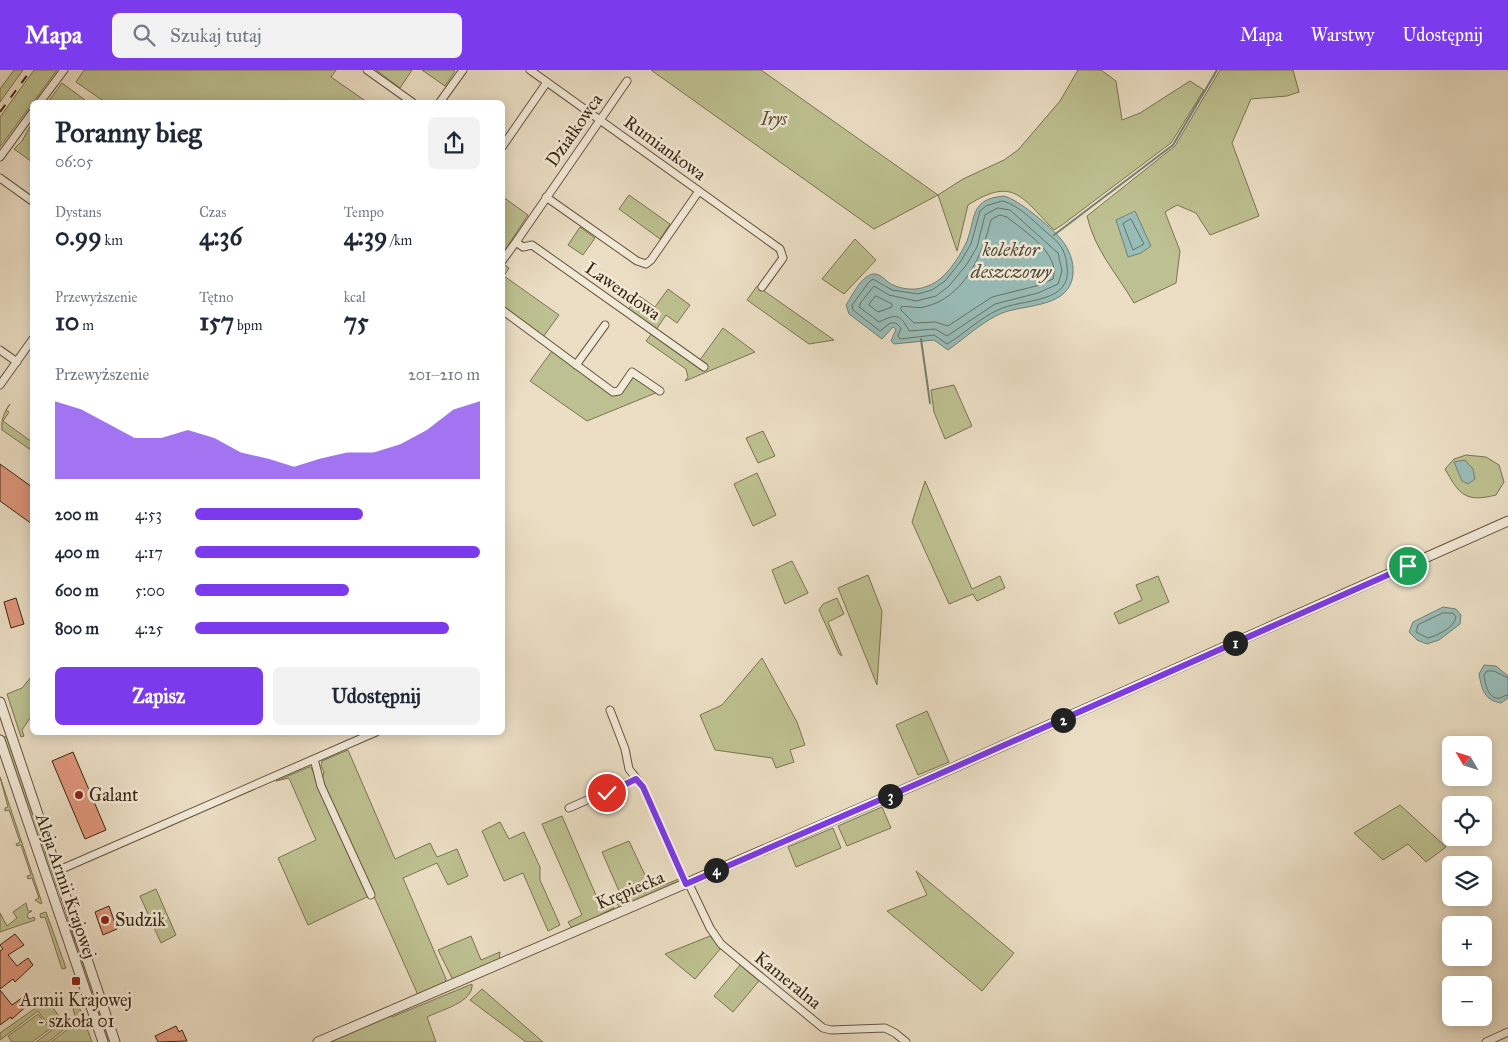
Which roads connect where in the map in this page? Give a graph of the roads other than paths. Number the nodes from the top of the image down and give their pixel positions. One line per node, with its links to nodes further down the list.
1 (64, 70): 7 (street)
2 (366, 70): 8 (street)
3 (463, 70): 9 (street)
4 (530, 70): 6 (street, Rumiankowa)
5 (627, 81): 11 (street, Działkowca)
6 (547, 82): 11 (street, Rumiankowa); 12 (street)
7 (42, 100)
8 (409, 100)
9 (441, 100)
10 (30, 116): 13 (street)
11 (599, 120): 15 (street, Rumiankowa); 16 (street, Działkowca)
12 (505, 143)
13 (0, 157)
14 (0, 178): 17 (street)
15 (699, 191): 16 (street); 20 (street, Rumiankowa)
16 (546, 197): 18 (street, Działkowca)
17 (30, 200)
18 (516, 242): 19 (street); 27 (street, Lawendowa)
19 (505, 257)
20 (762, 287)
21 (505, 312): 26 (street)
22 (605, 325): 26 (street)
23 (30, 343): 25 (street)
24 (0, 350): 25 (street)
25 (17, 362): 28 (street)
26 (576, 365): 29 (street)
27 (704, 367)
28 (0, 385)
29 (660, 391)
30 (1508, 521): 39 (street, Krępiecka)
31 (0, 702): 38 (street, Aleja Armii Krajowej)
32 (610, 710): 36 (street, Kameralna)
33 (369, 735): 35 (street)
34 (0, 740): 42 (street, Aleja Armii Krajowej)
35 (314, 759): 38 (street); 40 (street)
36 (636, 779): 37 (street); 39 (street, Kameralna)
37 (569, 808)
38 (58, 871): 43 (street, Aleja Armii Krajowej)
39 (687, 883): 44 (street, Krępiecka); 45 (street, Kameralna)
40 (371, 895)
41 (1508, 1032): 46 (street)
42 (103, 1042)
43 (116, 1042)
44 (318, 1042)
45 (906, 1042)
46 (1486, 1042)

